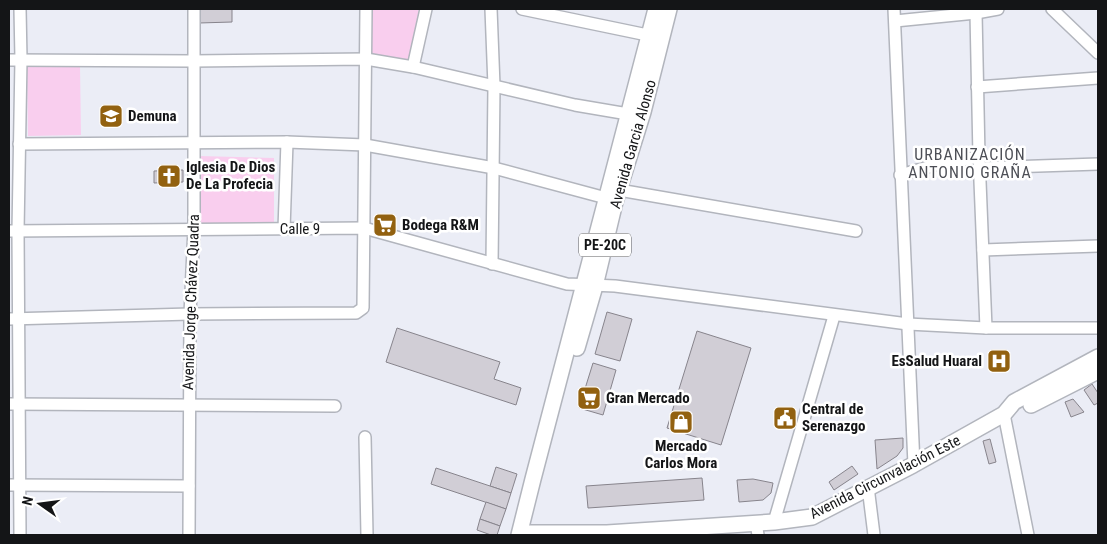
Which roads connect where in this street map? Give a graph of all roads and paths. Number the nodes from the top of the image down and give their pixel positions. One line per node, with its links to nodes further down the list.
1 (20, 9): 16 (street)
2 (194, 9): 17 (street, Avenida Jorge Chávez Quadra)
3 (366, 9): 15 (street)
4 (426, 9): 18 (street)
5 (491, 9): 20 (street)
6 (522, 9): 13 (street)
7 (656, 9): 13 (main road, Avenida Garcia Alonso / PE-20C)
8 (670, 9): 13 (main road, Avenida Garcia Alonso / PE-20C)
9 (998, 9): 11 (street)
10 (1052, 9): 14 (street)
11 (976, 13): 12 (street); 21 (street)
12 (894, 15): 30 (street)
13 (655, 37): 22 (main road, Avenida Garcia Alonso / PE-20C)
14 (1098, 53)
15 (366, 59): 17 (street); 18 (street); 26 (street)
16 (15, 60): 17 (street); 25 (street)
17 (193, 61): 23 (street, Avenida Jorge Chávez Quadra)
18 (413, 67): 20 (street)
19 (1098, 78): 21 (street)
20 (494, 86): 22 (street); 29 (street)
21 (977, 87): 27 (street)
22 (636, 113): 31 (main road, Avenida Garcia Alonso / PE-20C)
23 (194, 142): 24 (street); 25 (street); 32 (street, Avenida Jorge Chávez Quadra)
24 (287, 142): 26 (street); 34 (street)
25 (19, 144): 35 (street)
26 (365, 145): 29 (street); 33 (street)
27 (980, 162): 28 (street); 30 (street); 38 (street)
28 (1098, 164)
29 (494, 168): 31 (street); 39 (street)
30 (900, 175): 44 (street)
31 (612, 194): 36 (street); 40 (main road, Avenida Garcia Alonso / PE-20C)
32 (194, 228): 34 (street, Calle 9); 35 (street, Calle 9); 41 (street, Avenida Jorge Chávez Quadra)
33 (364, 228): 34 (street, Calle 9); 39 (street, Calle 9); 41 (street)
34 (284, 229)
35 (14, 231): 43 (street)
36 (856, 231)
37 (1098, 246): 38 (street)
38 (983, 250): 45 (street)
39 (492, 264): 40 (street, Calle 9)
40 (589, 286): 42 (street, Calle 9); 60 (main road, Avenida Garcia Alonso / PE-20C)
41 (190, 314): 43 (street); 50 (street, Avenida Jorge Chávez Quadra)
42 (834, 316): 44 (street, Calle 9); 58 (street)
43 (14, 319): 49 (street)
44 (908, 324): 45 (street, Calle 9); 54 (street)
45 (986, 328): 46 (street, Calle 9)
46 (1098, 328)
47 (1098, 357): 52 (main road, Avenida Circunvalación Este)
48 (1098, 370): 52 (main road, Avenida Circunvalación Este)
49 (14, 404): 50 (street); 55 (street)
50 (189, 404): 51 (street); 56 (street, Avenida Jorge Chávez Quadra)
51 (336, 406)
52 (1004, 414): 54 (main road, Avenida Circunvalación Este); 66 (street)
53 (365, 437): 64 (street)
54 (914, 465): 57 (main road, Avenida Circunvalación Este)
55 (14, 485): 56 (street); 62 (street)
56 (189, 486): 63 (street, Avenida Jorge Chávez Quadra)
57 (868, 487): 58 (main road, Avenida Circunvalación Este); 65 (street)
58 (774, 522): 59 (main road, Avenida Circunvalación Este)
59 (757, 529): 61 (main road, Avenida Circunvalación Este)
60 (520, 534): 61 (main road, Avenida Circunvalación Este)
61 (607, 534)
62 (20, 535)
63 (189, 535)
64 (367, 535)
65 (874, 535)
66 (1028, 535)

